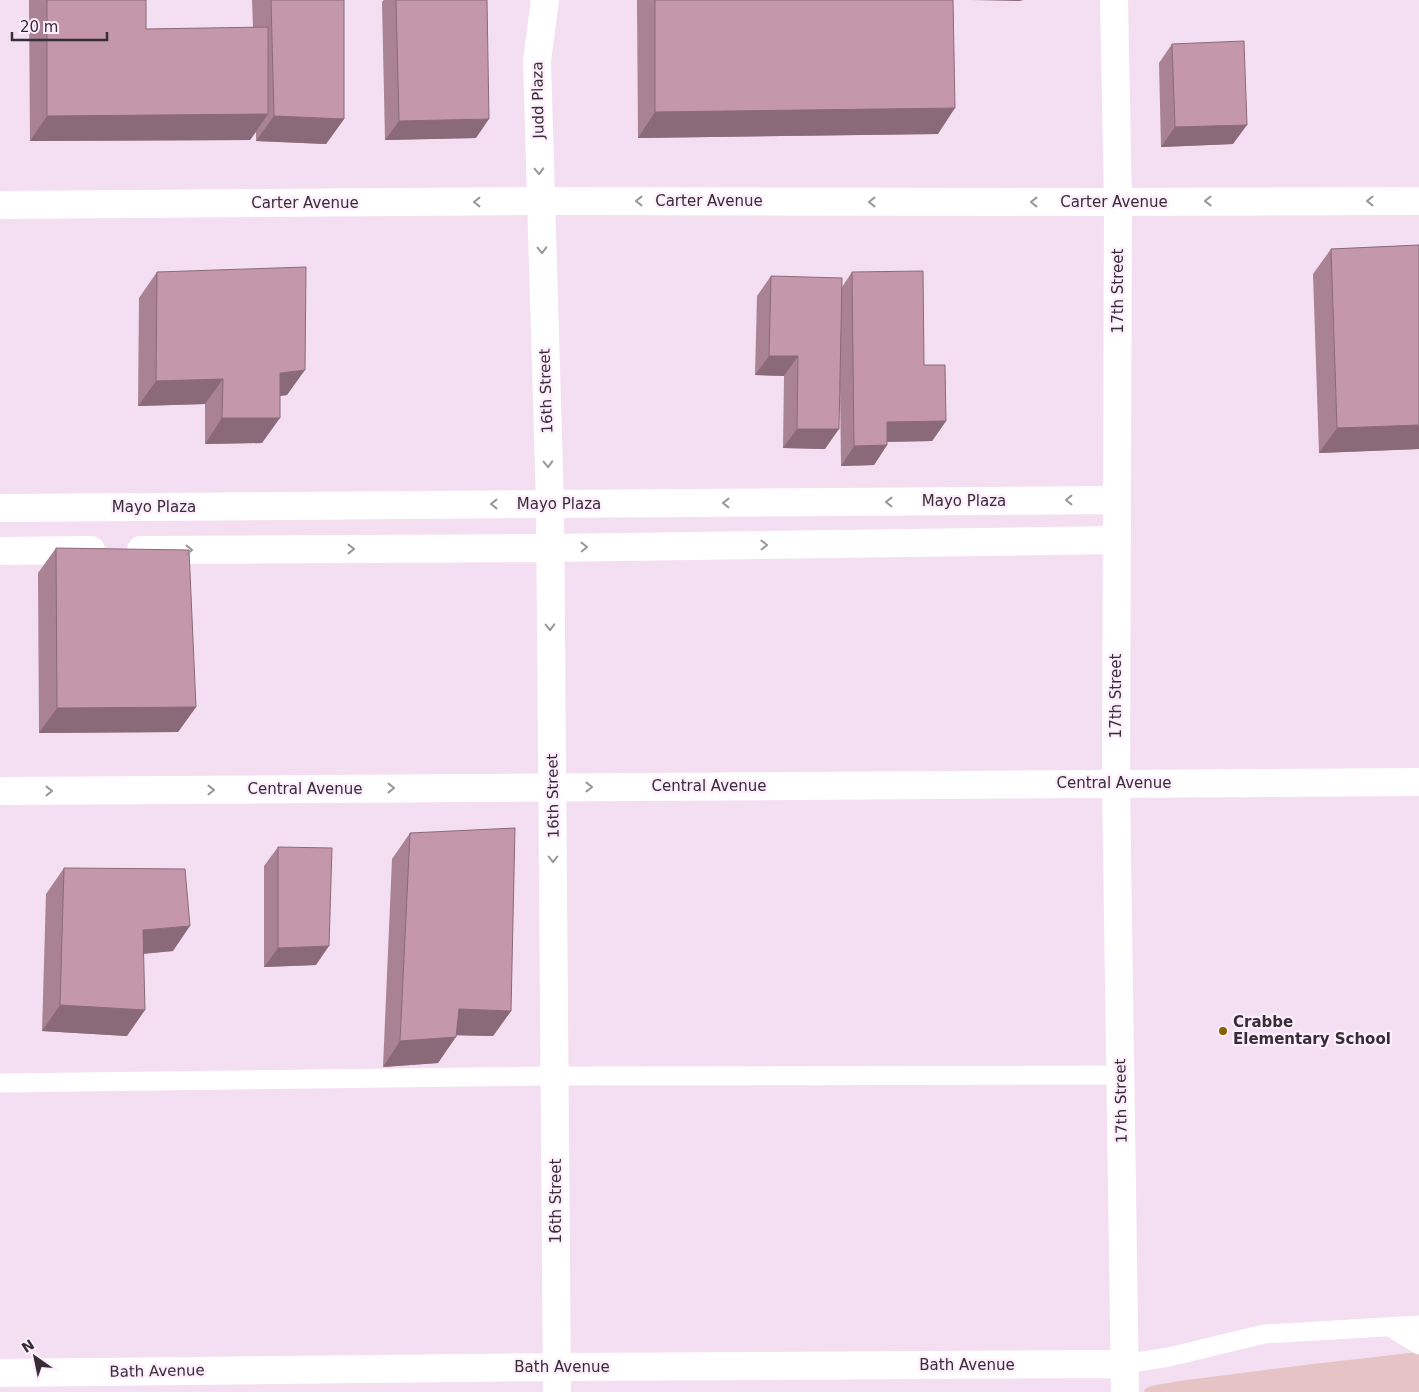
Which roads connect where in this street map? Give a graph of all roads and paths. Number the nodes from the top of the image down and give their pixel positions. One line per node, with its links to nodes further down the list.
1 (545, 0): 4 (street, Judd Plaza, one-way to 4)
2 (1114, 0): 5 (street, 17th Street)
3 (1419, 200): 5 (street, Carter Avenue, one-way to 5)
4 (540, 201): 5 (street, Carter Avenue, one-way to 4); 6 (street, Carter Avenue, one-way to 6); 8 (street, 16th Street, one-way to 8)
5 (1118, 202): 7 (street, 17th Street)
6 (0, 205)
7 (1118, 500): 8 (street, Mayo Plaza, one-way to 8); 10 (street, 17th Street)
8 (550, 504): 9 (street, Mayo Plaza, one-way to 9); 11 (street, 16th Street)
9 (0, 508)
10 (1117, 540): 11 (street, one-way to 10); 14 (street, 17th Street)
11 (549, 548): 12 (street, one-way to 11); 15 (street, 16th Street, one-way to 15)
12 (0, 551)
13 (1419, 782): 14 (street, Central Avenue)
14 (1116, 783): 15 (street, Central Avenue, one-way to 14); 17 (street, 17th Street)
15 (553, 787): 16 (street, Central Avenue, one-way to 15); 18 (street, 16th Street, one-way to 18)
16 (0, 791)
17 (1120, 1075): 18 (lane); 23 (street, 17th Street)
18 (555, 1076): 19 (lane); 25 (street, 16th Street)
19 (0, 1083)
20 (1419, 1325): 21 (lane)
21 (1390, 1327): 22 (lane); 23 (lane)
22 (1419, 1345)
23 (1125, 1364): 25 (street, Bath Avenue); 26 (street, 17th Street)
24 (0, 1373): 25 (street, Bath Avenue)
25 (557, 1380)
26 (1125, 1392)

